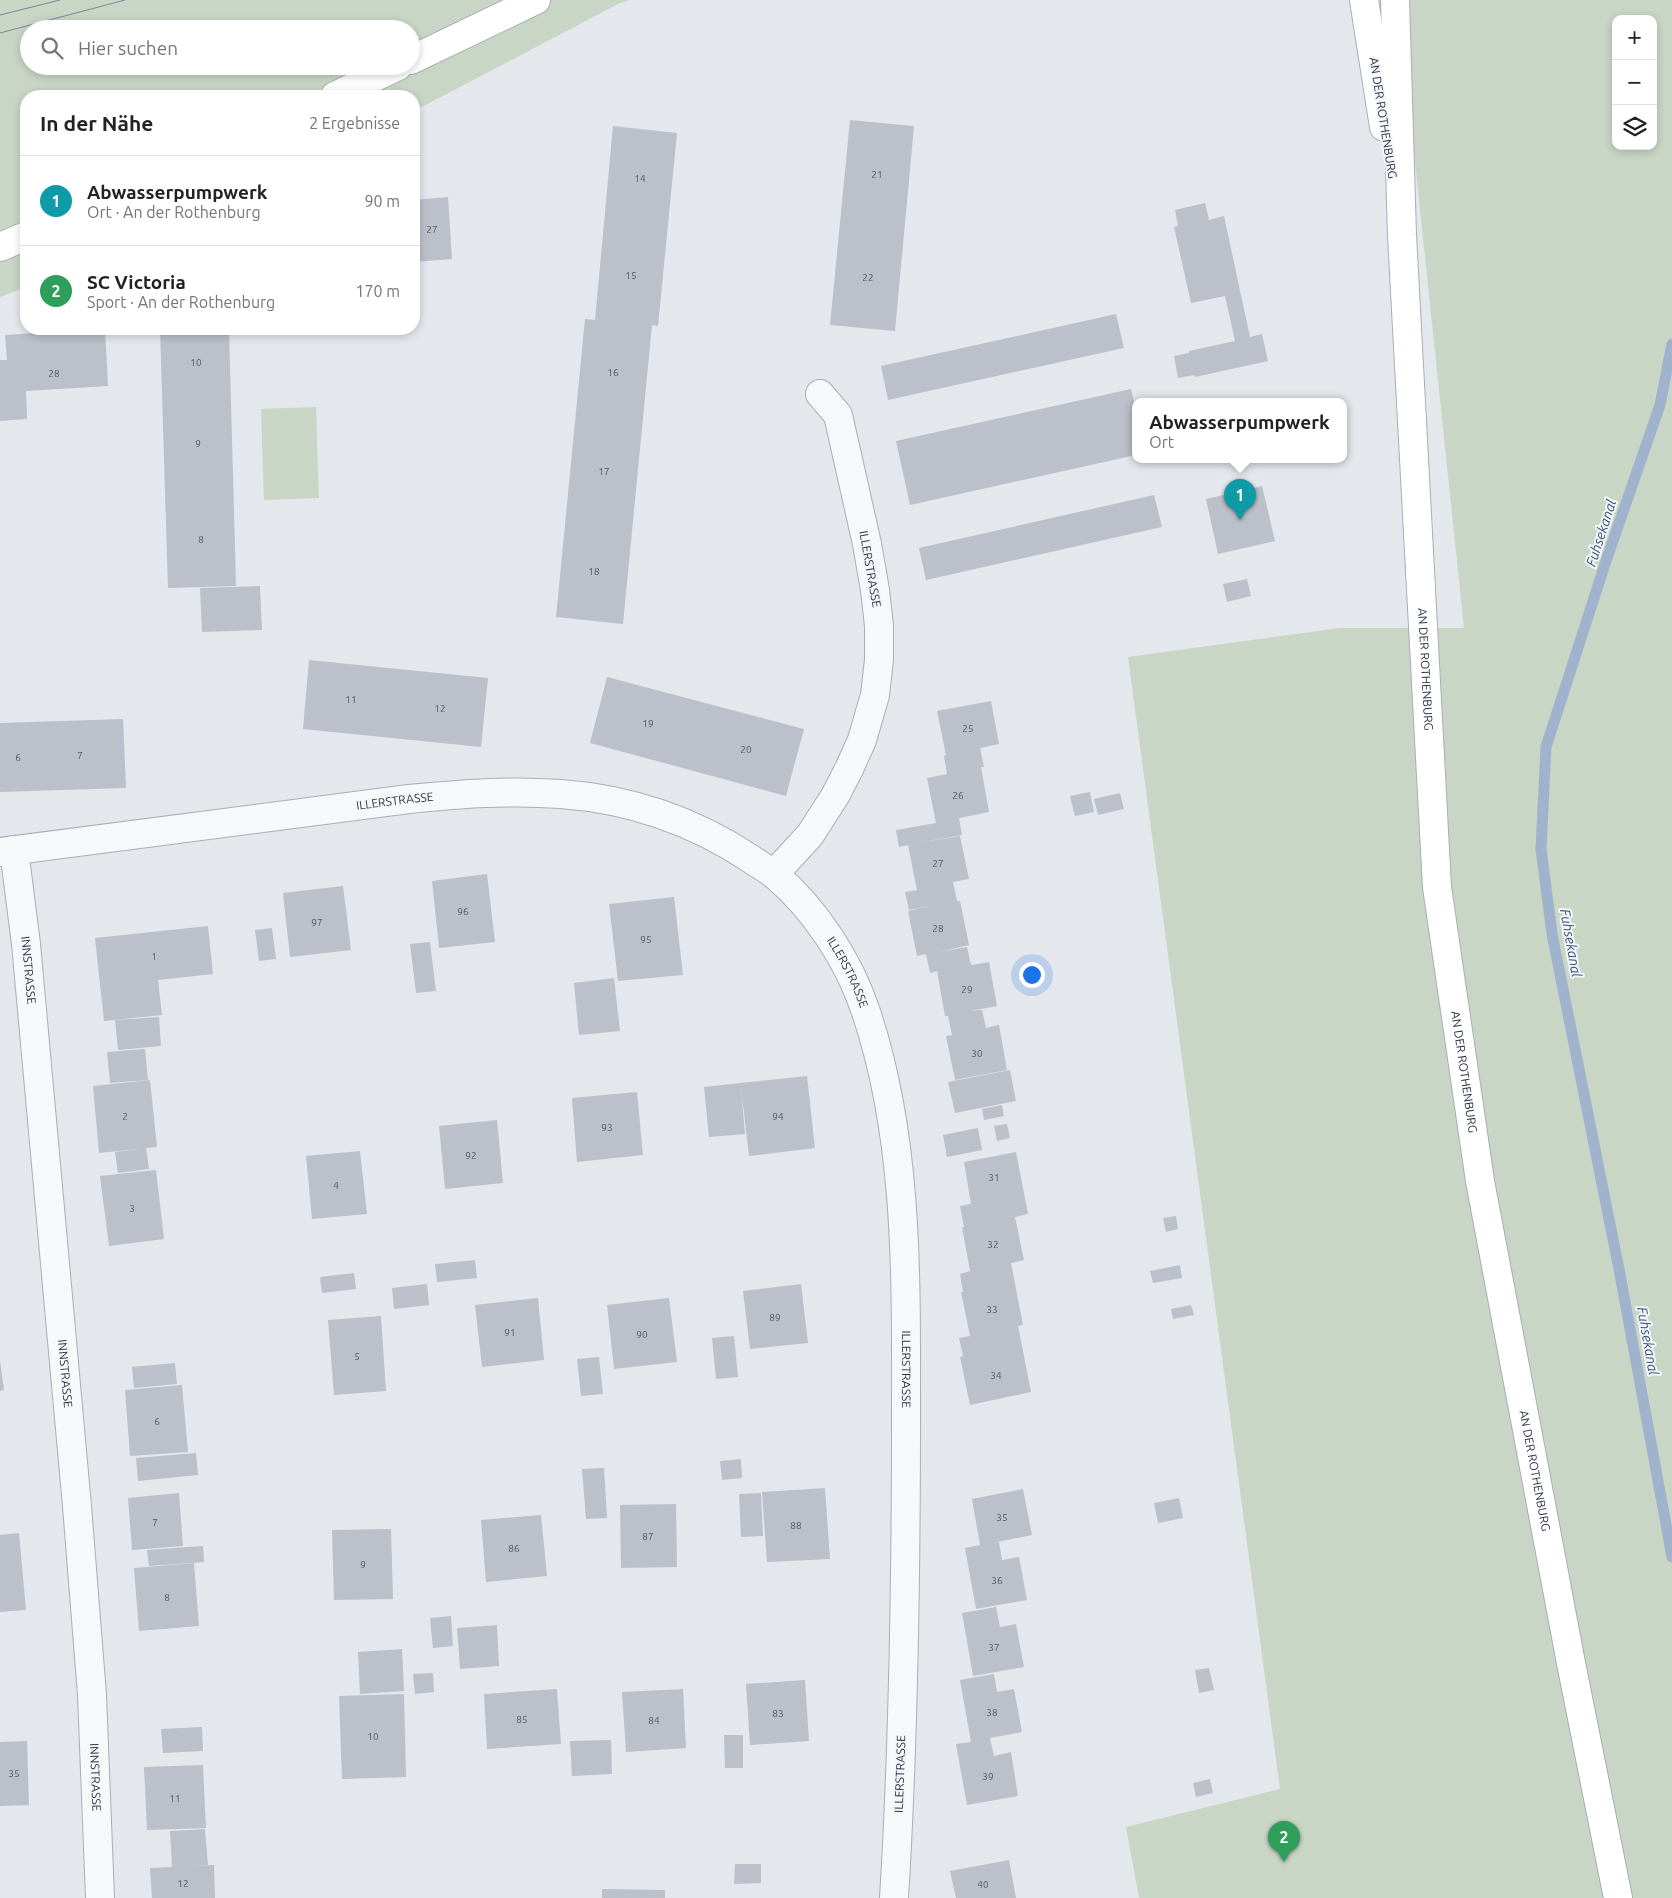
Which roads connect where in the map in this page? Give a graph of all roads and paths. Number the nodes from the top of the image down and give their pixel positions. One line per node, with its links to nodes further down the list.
1 (536, 0): 4 (main road)
2 (1364, 0): 7 (main road, AN DER ROTHENBURG)
3 (1395, 0): 7 (main road, AN DER ROTHENBURG)
4 (420, 56)
5 (379, 75): 6 (main road)
6 (348, 90)
7 (1402, 235): 15 (main road, AN DER ROTHENBURG)
8 (20, 239): 9 (main road)
9 (0, 247)
10 (820, 394): 12 (street, ILLERSTRASSE)
11 (7, 851): 12 (street, ILLERSTRASSE); 13 (street, INNSTRASSE)
12 (774, 874): 14 (street, ILLERSTRASSE)
13 (100, 1898)
14 (894, 1898)
15 (1618, 1898)

